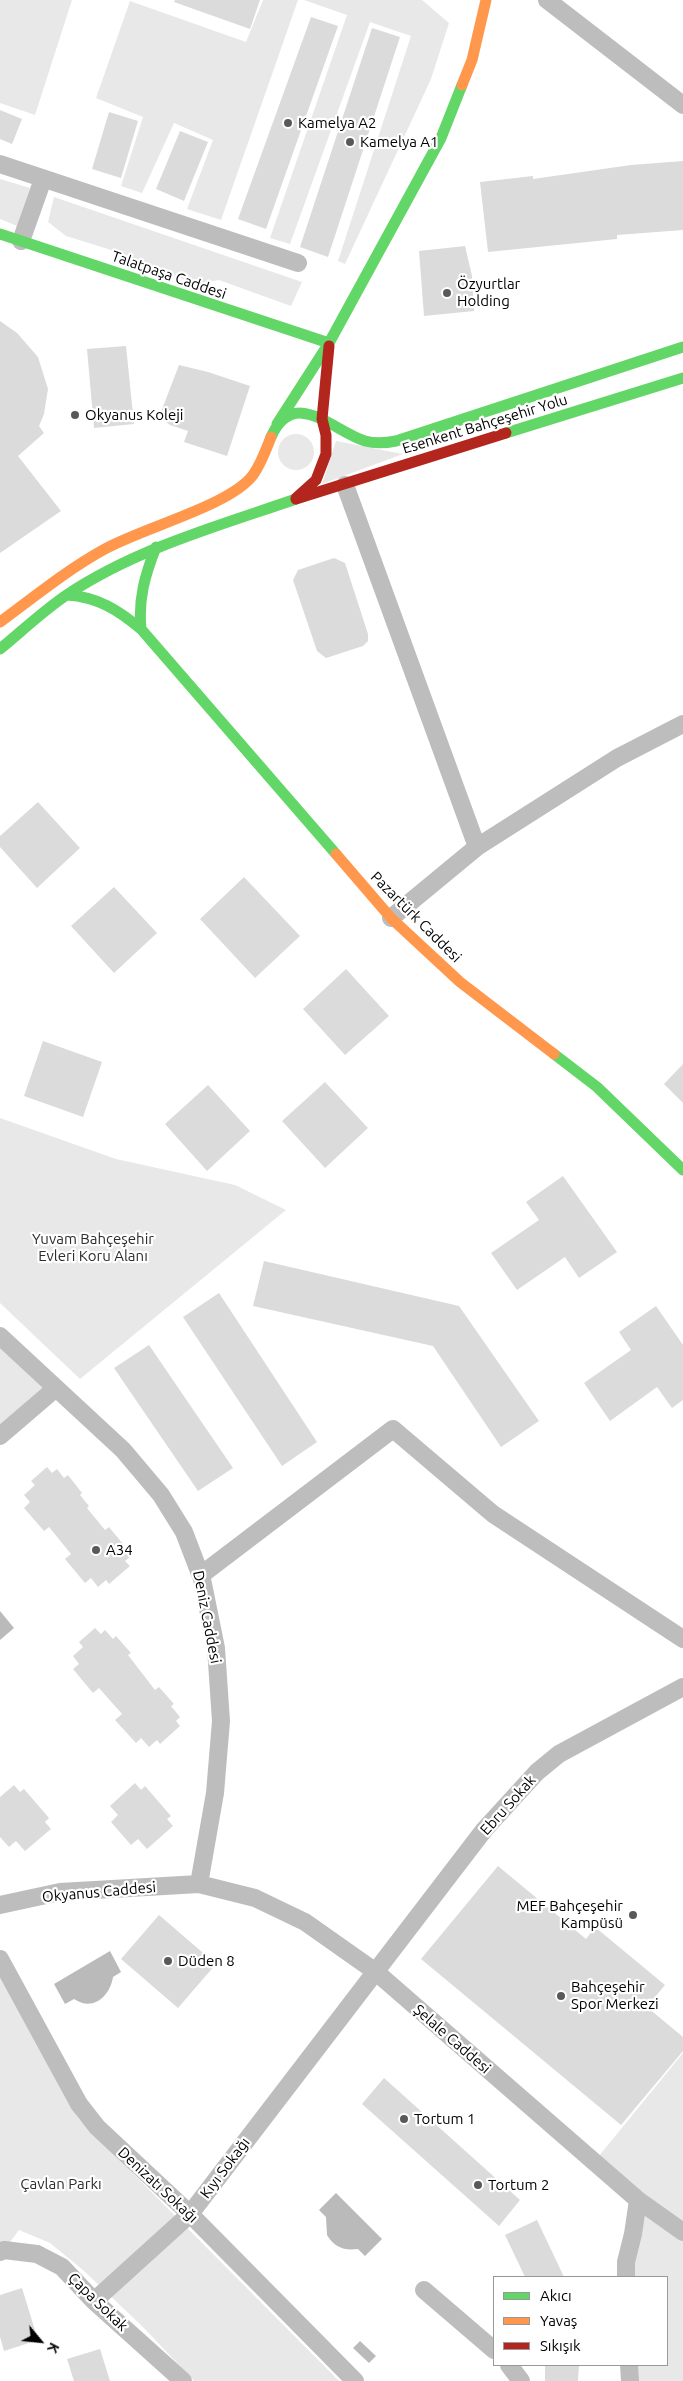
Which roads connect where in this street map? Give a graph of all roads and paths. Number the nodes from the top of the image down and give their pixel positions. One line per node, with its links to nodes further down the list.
1 (486, 0): 9 (main road)
2 (547, 0): 3 (street)
3 (683, 105)
4 (0, 164): 5 (street)
5 (43, 179): 7 (street); 8 (street)
6 (0, 234): 7 (main road, Talatpaşa Caddesi)
7 (21, 240): 9 (main road, Talatpaşa Caddesi)
8 (298, 263)
9 (329, 343): 12 (main road); 13 (main road)
10 (683, 348): 12 (main road, Esenkent Bahçeşehir Yolu)
11 (683, 378): 16 (main road, Esenkent Bahçeşehir Yolu)
12 (321, 420): 13 (main road, Esenkent Bahçeşehir Yolu); 18 (main road, Esenkent Bahçeşehir Yolu)
13 (275, 429): 14 (main road)
14 (259, 470): 15 (main road); 21 (main road)
15 (264, 483)
16 (345, 485): 18 (main road, Esenkent Bahçeşehir Yolu); 25 (street)
17 (273, 491): 18 (main road)
18 (296, 499): 19 (main road, Esenkent Bahçeşehir Yolu)
19 (156, 547): 20 (main road, Esenkent Bahçeşehir Yolu); 22 (main road)
20 (67, 595): 22 (main road, Pazartürk Caddesi); 23 (main road, Esenkent Bahçeşehir Yolu)
21 (0, 622)
22 (141, 629): 26 (main road, Pazartürk Caddesi)
23 (0, 649)
24 (683, 724): 25 (street)
25 (477, 848): 26 (street)
26 (391, 918): 27 (main road, Pazartürk Caddesi)
27 (683, 1170)
28 (0, 1336): 29 (street, Deniz Caddesi)
29 (56, 1388): 30 (street); 31 (street, Deniz Caddesi)
30 (0, 1436)
31 (201, 1575): 32 (street); 34 (street, Deniz Caddesi)
32 (683, 1639)
33 (683, 1687): 37 (street, Ebru Sokak)
34 (199, 1884): 35 (street, Okyanus Caddesi); 37 (street, Şelale Caddesi)
35 (0, 1905)
36 (0, 1959): 40 (street, Denizatı Sokağı)
37 (376, 1972): 38 (street, Ebru Sokak); 39 (street, Şelale Caddesi)
38 (339, 2020): 40 (street, Kıyı Sokağı)
39 (638, 2200): 41 (street, Şelale Caddesi); 43 (street)
40 (190, 2214): 45 (street, Kıyı Sokağı); 50 (street, Denizatı Sokağı)
41 (683, 2232)
42 (0, 2252): 45 (street, Çapa Sokak)
43 (626, 2276)
44 (424, 2290): 46 (street)
45 (94, 2301): 49 (street, Çapa Sokak)
46 (493, 2349)
47 (510, 2366): 51 (street)
48 (629, 2366): 52 (street)
49 (183, 2381)
50 (355, 2381)
51 (521, 2381)
52 (630, 2381)

